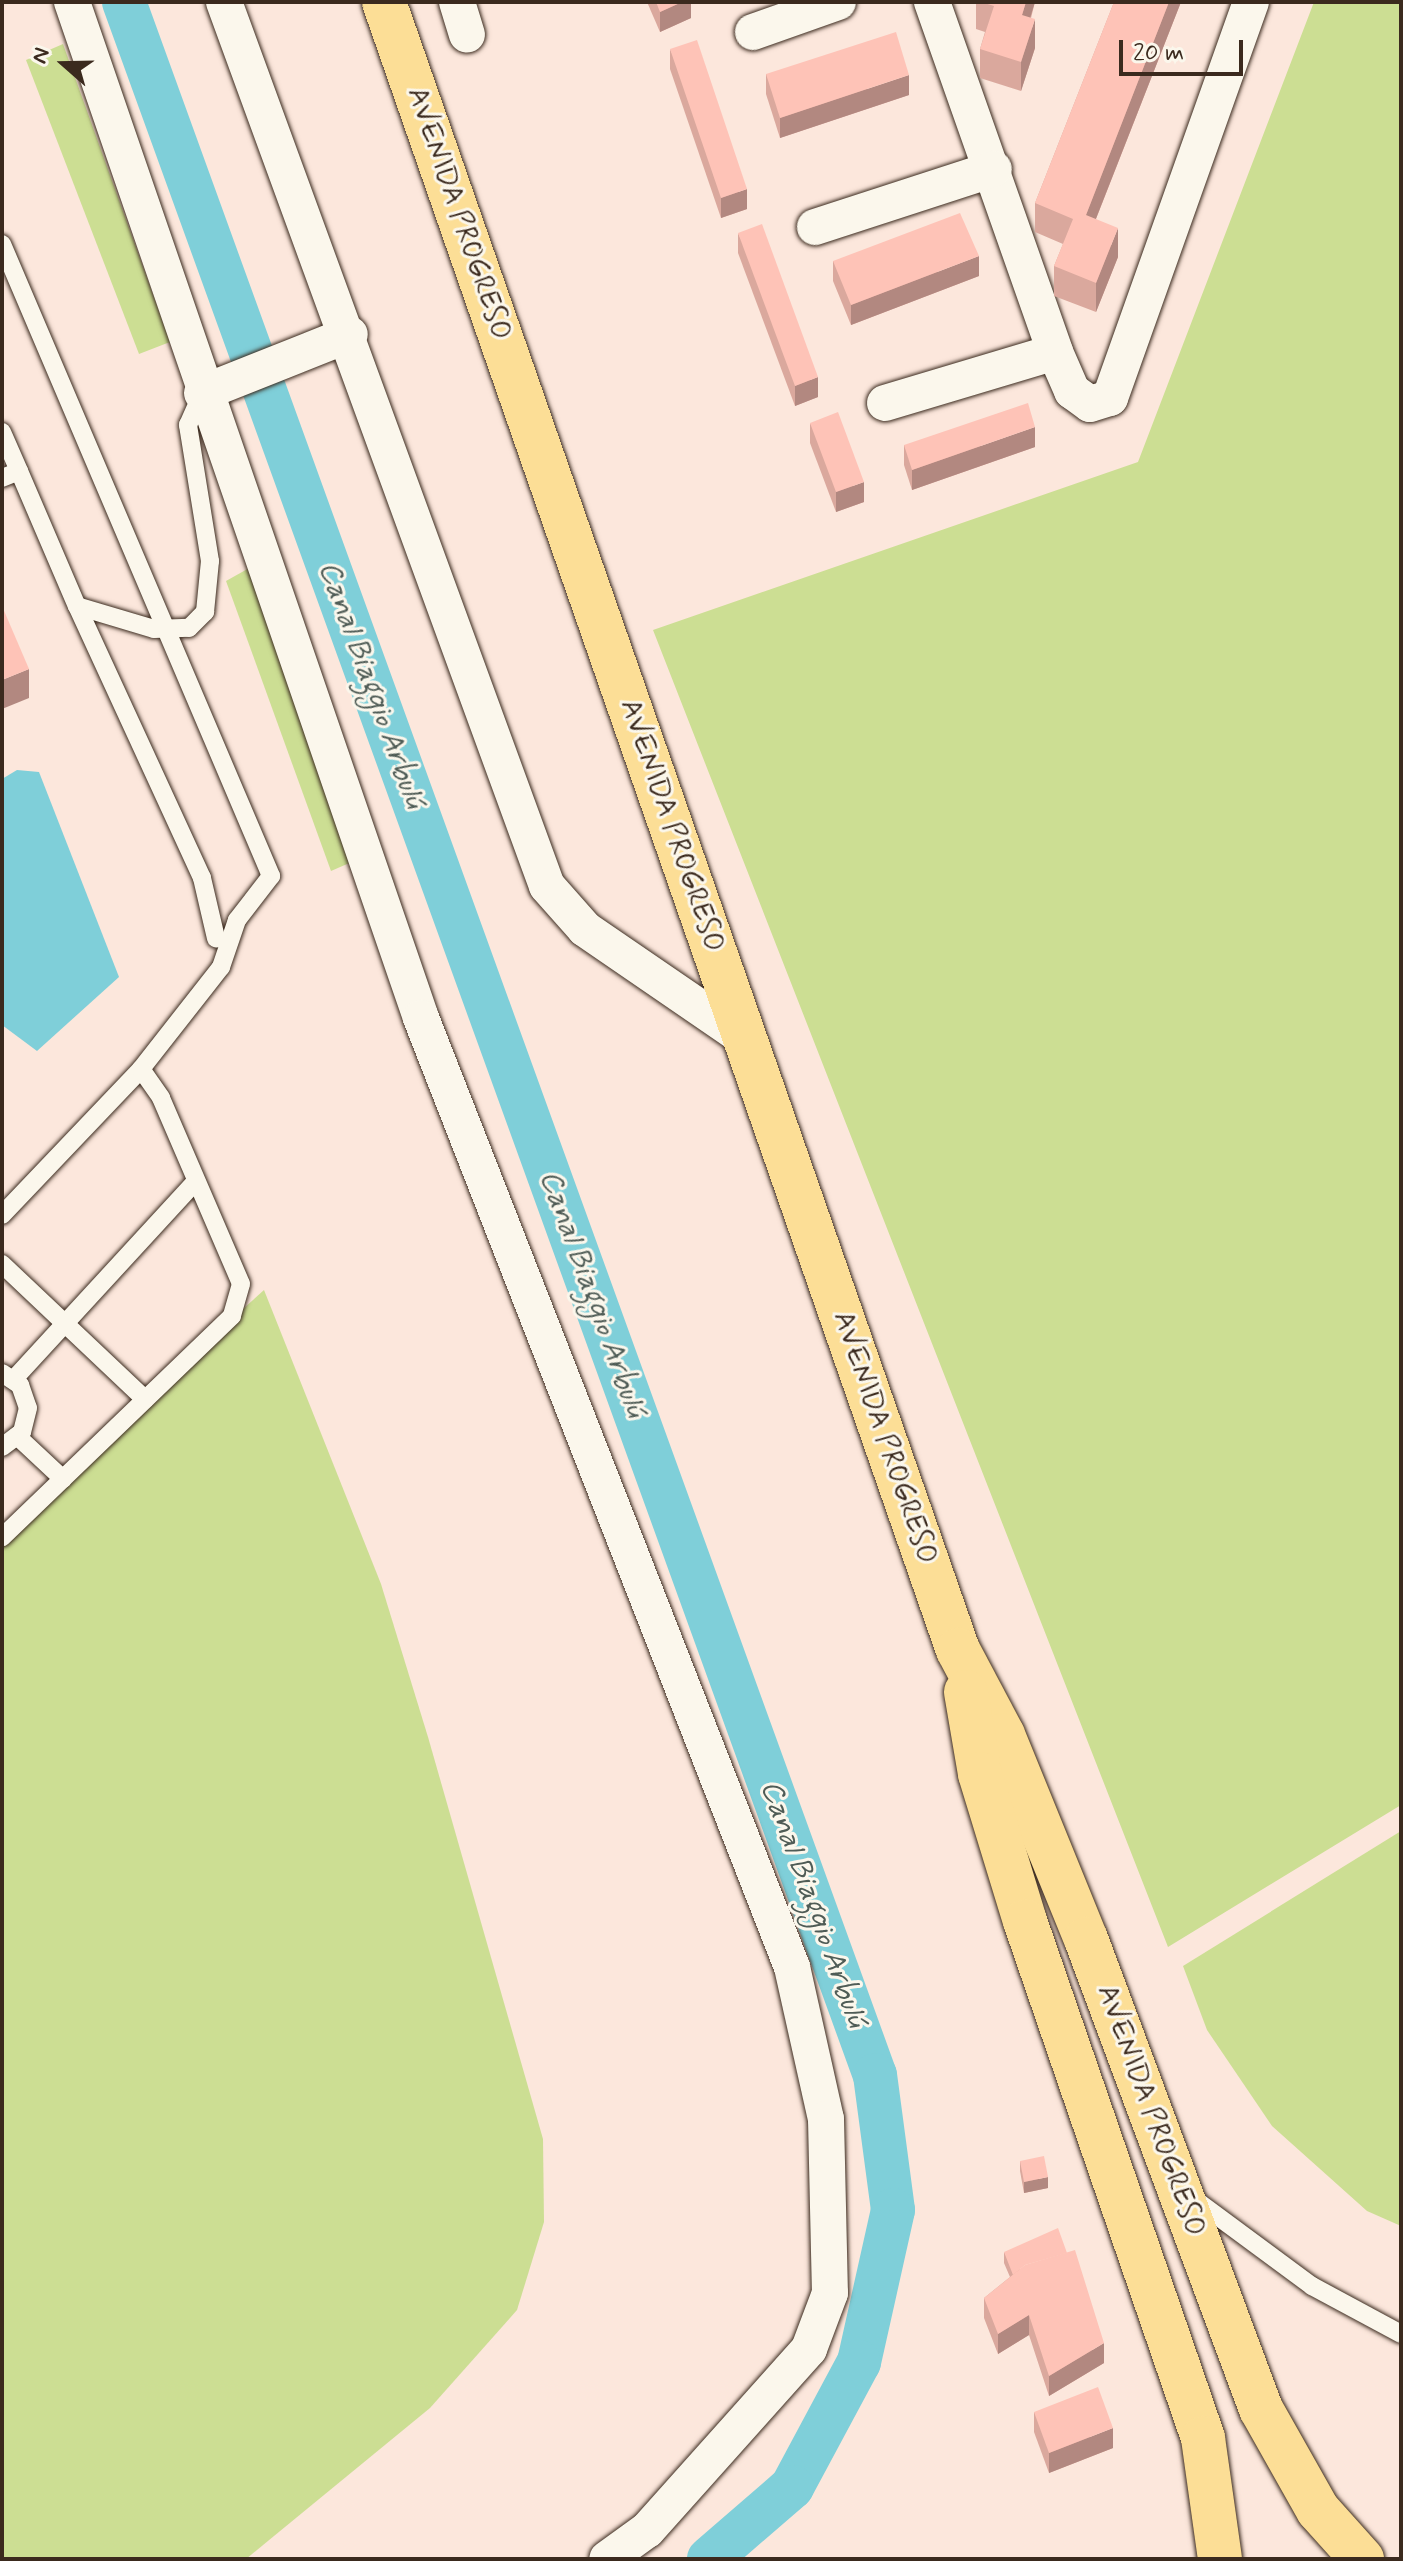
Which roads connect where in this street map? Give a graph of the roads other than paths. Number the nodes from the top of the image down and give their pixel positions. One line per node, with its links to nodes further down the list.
1 (72, 2): 13 (street)
2 (224, 2): 11 (street)
3 (838, 2): 7 (street)
4 (1251, 2): 12 (street)
5 (394, 5): 20 (main road, AVENIDA PROGRESO)
6 (944, 13): 8 (street)
7 (753, 32)
8 (994, 169): 9 (street); 12 (street)
9 (815, 227)
10 (2, 244): 18 (lane)
11 (350, 334): 13 (street); 20 (street)
12 (1055, 352): 14 (street)
13 (202, 393): 18 (lane); 34 (street)
14 (885, 403)
15 (2, 432): 16 (lane)
16 (10, 474): 17 (lane)
17 (77, 606): 18 (lane); 19 (lane)
18 (169, 628): 21 (lane)
19 (216, 938)
20 (744, 1038): 31 (main road, AVENIDA PROGRESO)
21 (141, 1069): 22 (lane); 23 (lane)
22 (196, 1181): 25 (lane); 27 (lane)
23 (2, 1215)
24 (2, 1264): 25 (lane)
25 (64, 1322): 26 (lane); 27 (lane)
26 (7, 1377): 28 (lane)
27 (145, 1399): 29 (lane)
28 (10, 1442): 29 (lane)
29 (63, 1479): 30 (lane)
30 (2, 1537)
31 (958, 1650): 32 (main road, AVENIDA PROGRESO); 35 (main road, AVENIDA PROGRESO)
32 (1178, 2184): 33 (lane); 36 (main road, AVENIDA PROGRESO)
33 (1401, 2334)
34 (607, 2559)
35 (1220, 2559)
36 (1362, 2559)

